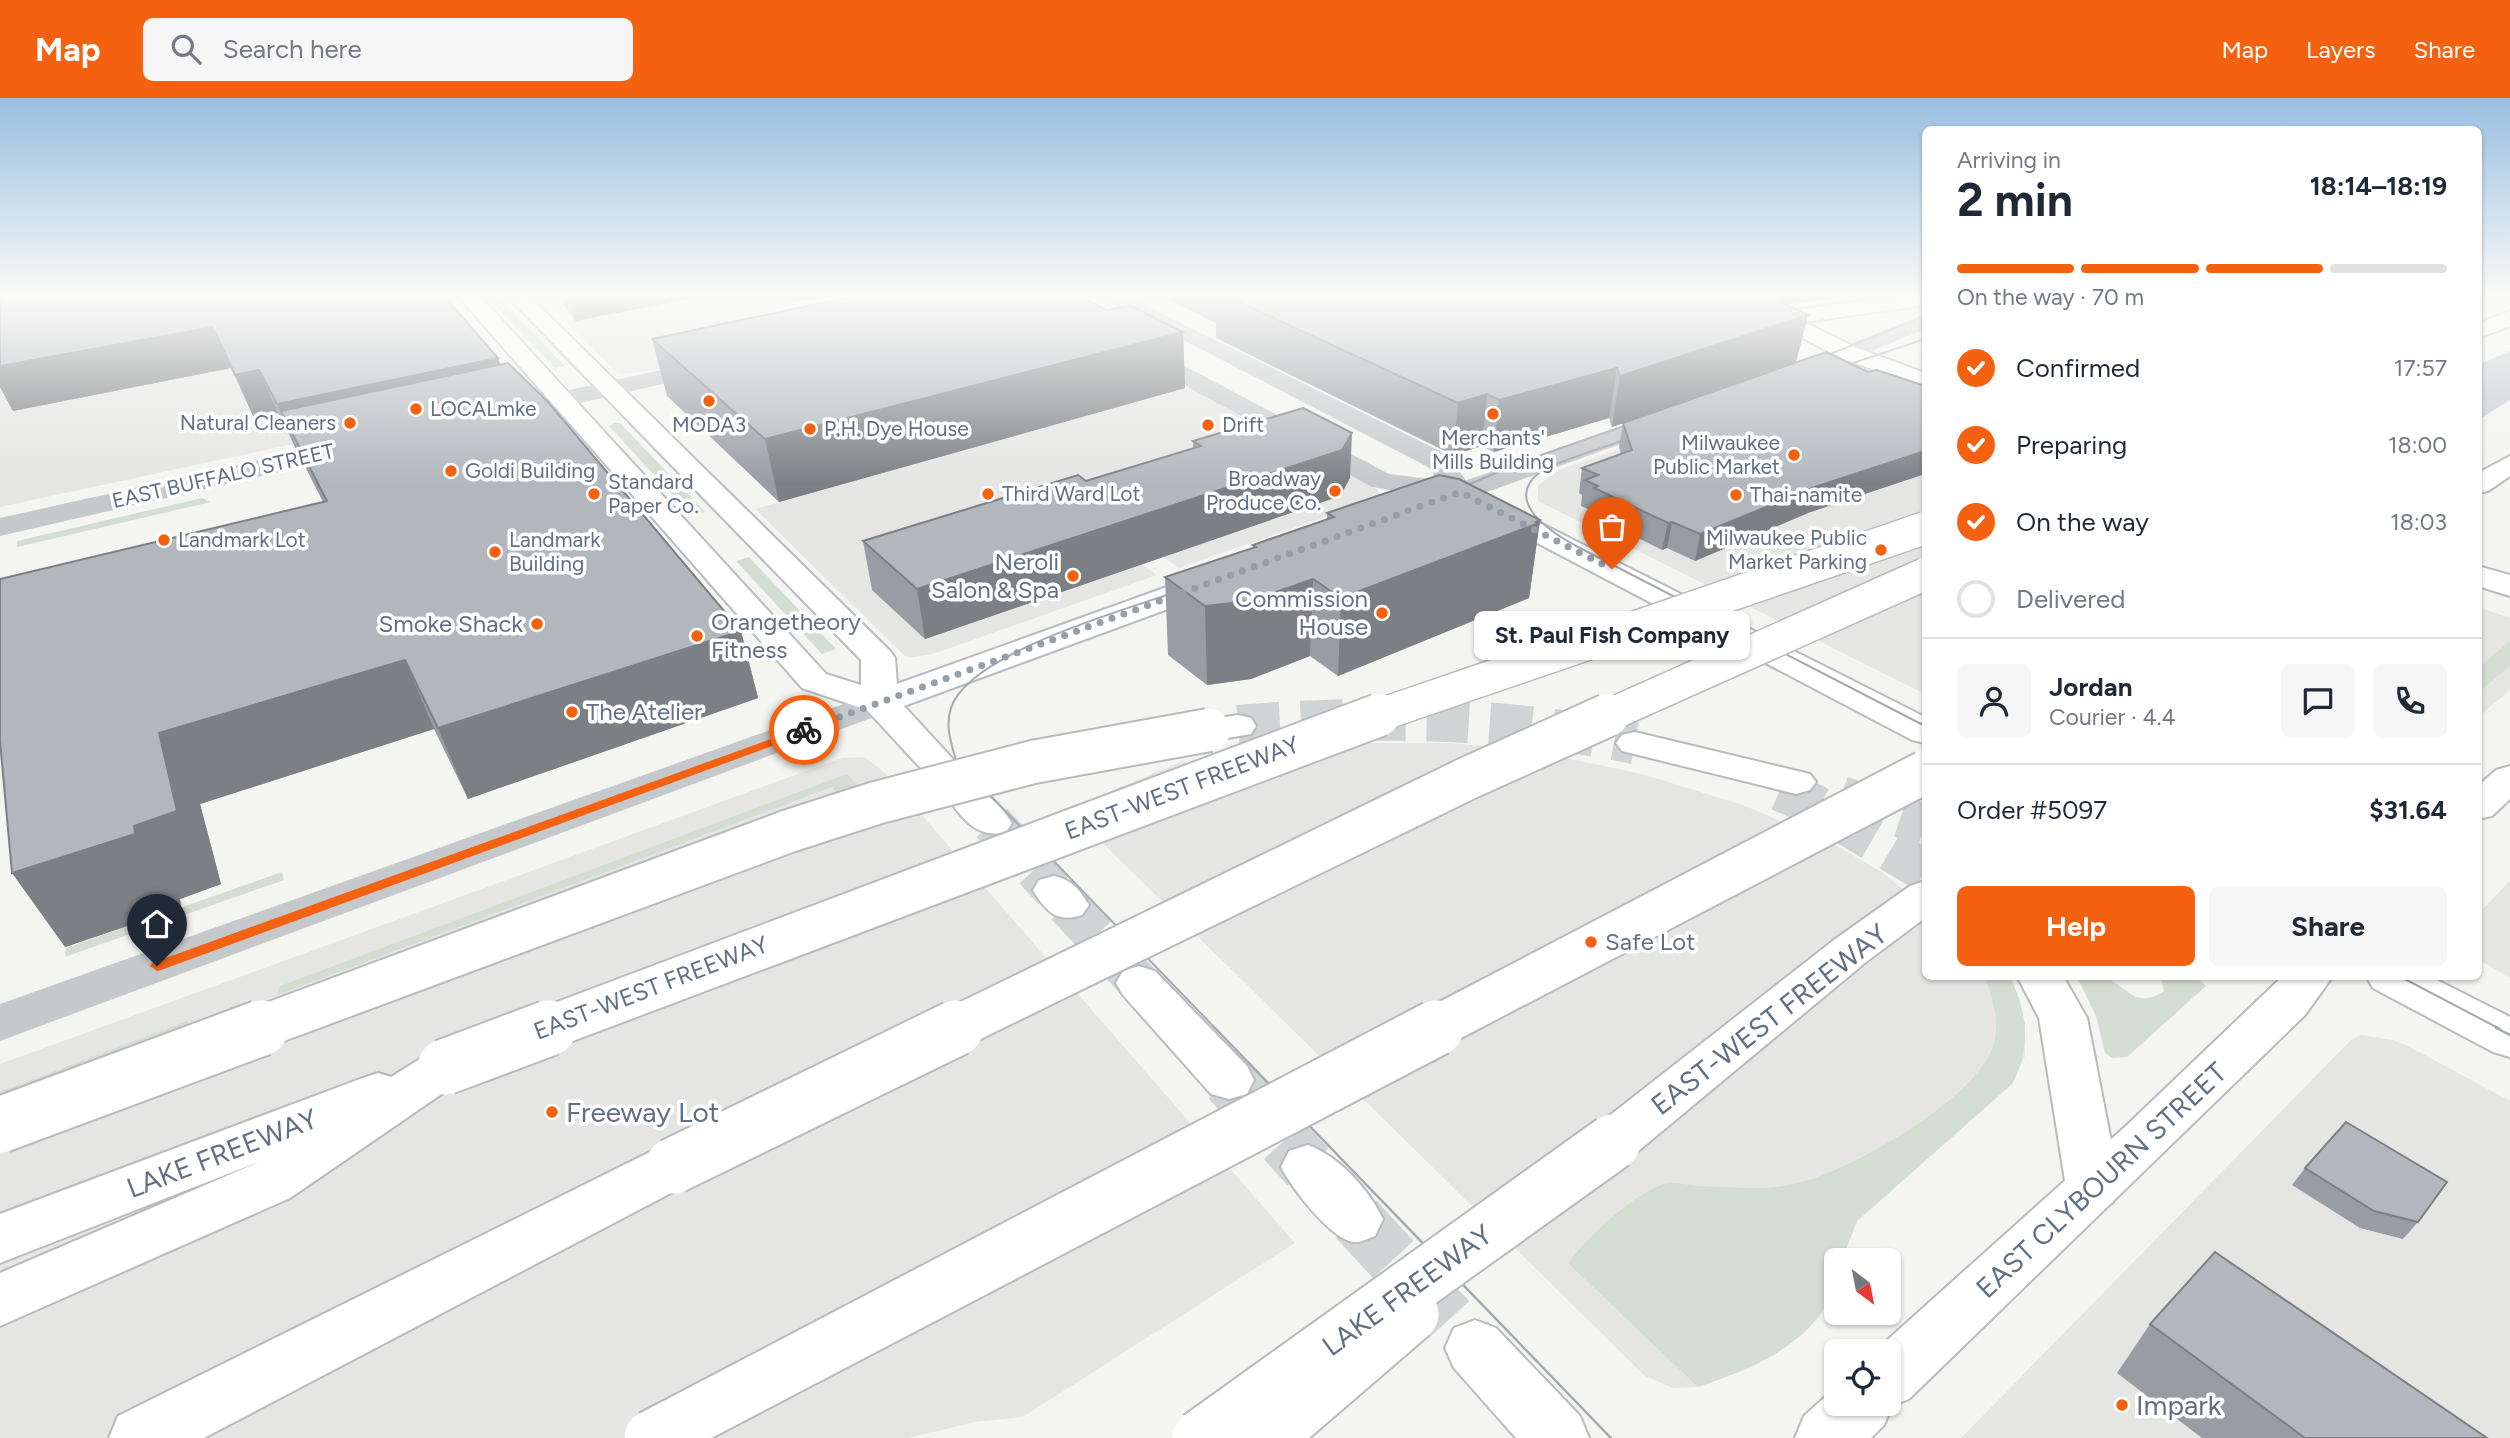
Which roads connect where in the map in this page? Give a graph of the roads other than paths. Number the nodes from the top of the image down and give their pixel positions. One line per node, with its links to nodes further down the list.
1 (525, 359): 11 (main road)
2 (579, 359): 10 (main road)
3 (1154, 359): 17 (street)
4 (1234, 359): 17 (street)
5 (1834, 359): 8 (street)
6 (1865, 359): 9 (main road)
7 (733, 361): 10 (street)
8 (1782, 378)
9 (1922, 379)
10 (609, 389): 11 (street); 25 (main road)
11 (563, 400): 13 (street); 25 (main road)
12 (1694, 409): 17 (street)
13 (478, 419)
14 (377, 441): 19 (street, EAST BUFFALO STREET)
15 (2510, 464): 16 (main road)
16 (2482, 482)
17 (1460, 492): 18 (main road); 27 (main road)
18 (1405, 511)
19 (0, 527)
20 (1922, 529): 41 (main road, EAST-WEST FREEWAY, bridge)
21 (1242, 571): 25 (main road)
22 (1922, 574): 53 (main road, bridge)
23 (2482, 576): 24 (main road)
24 (2510, 586)
25 (880, 702): 29 (main road); 39 (street)
26 (1223, 728): 43 (main road, bridge)
27 (1922, 730)
28 (1635, 743): 32 (main road)
29 (942, 768)
30 (1922, 774): 54 (main road, bridge)
31 (2510, 778): 33 (main road)
32 (1788, 786)
33 (2482, 803)
34 (1922, 898): 44 (main road, EAST-WEST FREEWAY)
35 (2042, 980): 46 (main road)
36 (2307, 980): 46 (main road, EAST CLYBOURN STREET)
37 (2397, 980): 40 (main road)
38 (1139, 983): 42 (main road)
39 (0, 1023)
40 (2510, 1039)
41 (445, 1067): 48 (main road, LAKE FREEWAY); 49 (main road)
42 (1229, 1080)
43 (0, 1125)
44 (1613, 1142): 55 (main road, LAKE FREEWAY, bridge); 56 (main road, bridge)
45 (1308, 1167): 47 (main road)
46 (2093, 1188): 51 (main road, EAST CLYBOURN STREET)
47 (1356, 1219)
48 (0, 1239)
49 (0, 1300)
50 (1475, 1348): 57 (main road)
51 (1901, 1367)
52 (1849, 1416): 58 (main road)
53 (140, 1438)
54 (652, 1438)
55 (1200, 1438)
56 (1267, 1438)
57 (1558, 1438)
58 (1826, 1438)

